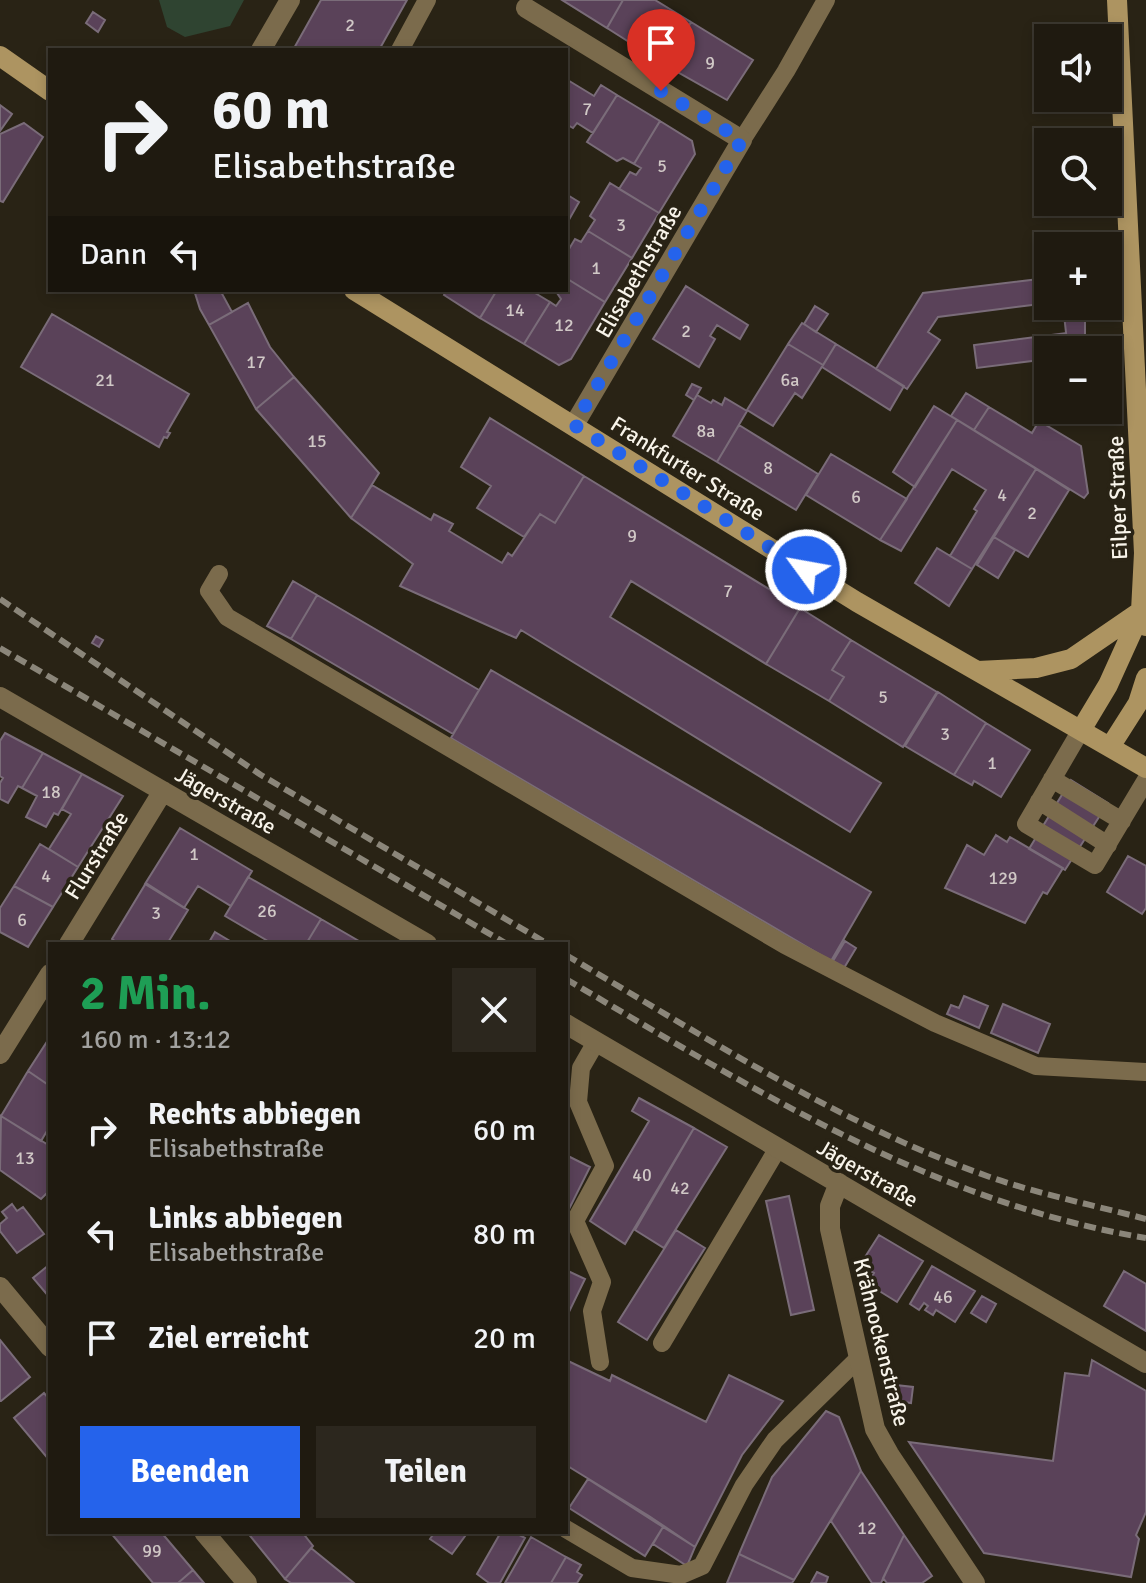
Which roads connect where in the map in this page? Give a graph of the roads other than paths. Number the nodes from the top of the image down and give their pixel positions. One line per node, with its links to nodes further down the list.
1 (290, 0): 6 (street)
2 (427, 0): 7 (lane)
3 (826, 0): 10 (lane, Elisabethstraße)
4 (1117, 0): 13 (street, Eilper Straße)
5 (526, 8): 10 (street)
6 (262, 48)
7 (401, 48)
8 (0, 56): 9 (street)
9 (48, 90)
10 (742, 140): 12 (street, Elisabethstraße)
11 (357, 292): 12 (street, Frankfurter Straße)
12 (574, 425): 16 (street, Frankfurter Straße)
13 (1143, 452): 15 (street, Eilper Straße)
14 (219, 574): 34 (lane)
15 (1144, 618): 16 (street); 19 (street, Eilper Straße)
16 (978, 671): 19 (street, Frankfurter Straße)
17 (1146, 678): 20 (street)
18 (0, 697): 24 (street, Jägerstraße)
19 (1081, 730): 20 (street); 22 (lane)
20 (1110, 747): 21 (street)
21 (1146, 768)
22 (1052, 779): 25 (lane); 26 (lane)
23 (1146, 780): 26 (lane)
24 (163, 791): 28 (street, Flurstraße); 29 (street, Jägerstraße)
25 (1039, 801): 27 (lane); 27 (lane)
26 (1122, 821): 27 (lane)
27 (1108, 845)
28 (70, 942)
29 (424, 942)
30 (48, 977): 33 (street)
31 (568, 1025): 32 (street, Jägerstraße)
32 (596, 1042): 35 (street, Jägerstraße); 41 (lane)
33 (0, 1054)
34 (1145, 1072)
35 (778, 1148): 36 (street, Jägerstraße); 38 (lane)
36 (839, 1183): 40 (street, Krähnockenstraße); 42 (street, Jägerstraße)
37 (0, 1287): 39 (street)
38 (662, 1343)
39 (48, 1345)
40 (859, 1358): 43 (lane); 46 (street, Krähnockenstraße)
41 (600, 1362)
42 (1146, 1363)
43 (568, 1530)
44 (206, 1534): 45 (street)
45 (247, 1583)
46 (975, 1583)

